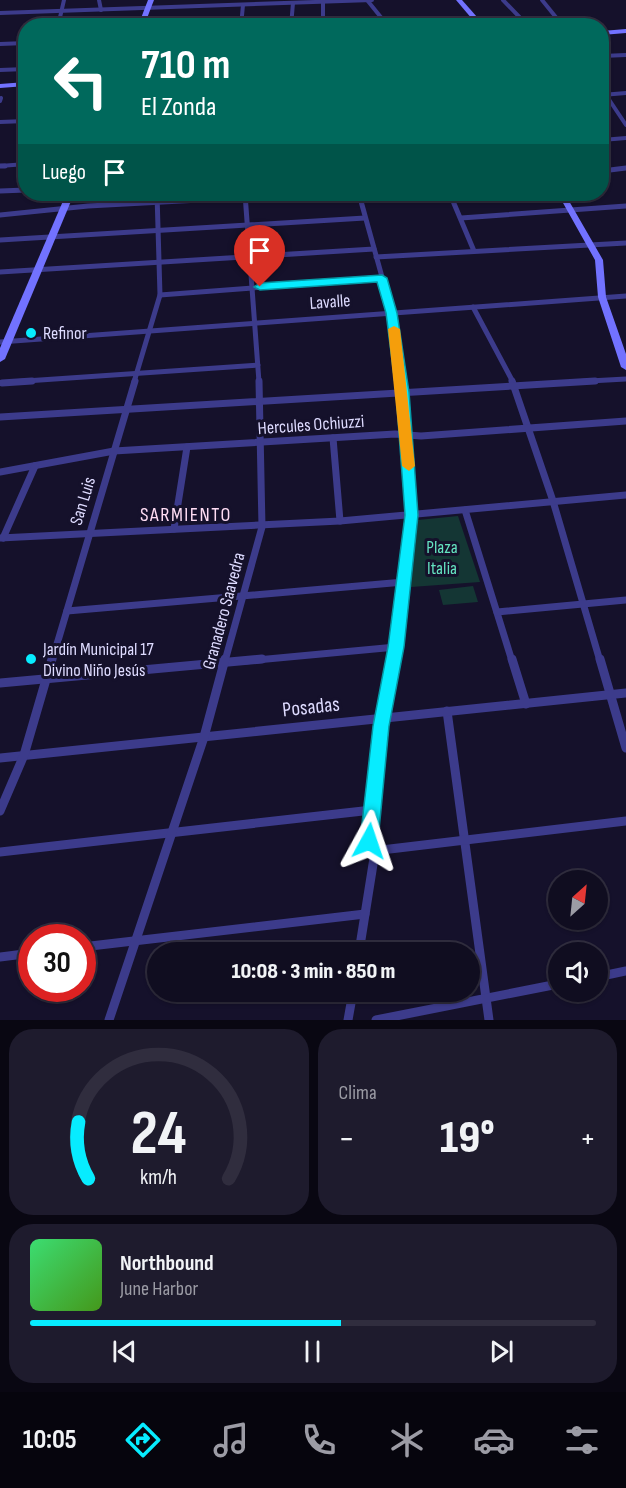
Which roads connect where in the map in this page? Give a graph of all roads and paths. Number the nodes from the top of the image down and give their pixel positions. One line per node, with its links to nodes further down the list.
1 (64, 0): 15 (street)
2 (99, 0): 14 (street)
3 (151, 0): 13 (main road)
4 (367, 0): 5 (street); 9 (street); 22 (street)
5 (372, 0)
6 (459, 0): 23 (main road)
7 (504, 0): 24 (street)
8 (542, 0): 25 (street)
9 (323, 1): 11 (street); 21 (street)
10 (278, 2): 11 (street); 12 (street)
11 (293, 3): 20 (street)
12 (243, 5): 13 (street); 19 (street)
13 (148, 8): 14 (street); 18 (main road)
14 (101, 10): 15 (street)
15 (61, 11): 16 (street); 17 (street)
16 (0, 13)
17 (60, 18)
18 (144, 18)
19 (242, 18)
20 (292, 18)
21 (323, 18)
22 (382, 18)
23 (475, 18)
24 (521, 18)
25 (557, 18)
26 (626, 31): 27 (main road)
27 (609, 32)
28 (18, 44): 29 (street)
29 (0, 45)
30 (626, 55): 31 (street)
31 (609, 56)
32 (18, 69): 33 (street)
33 (0, 70)
34 (18, 85): 35 (main road)
35 (0, 86)
36 (626, 93): 37 (street)
37 (609, 94)
38 (609, 103): 41 (street)
39 (18, 121): 40 (street)
40 (0, 122)
41 (626, 125)
42 (626, 138): 43 (street)
43 (609, 139)
44 (18, 165): 45 (street)
45 (0, 166)
46 (626, 168): 47 (street)
47 (609, 170)
48 (18, 190): 49 (street)
49 (0, 191)
50 (67, 201): 58 (main road)
51 (130, 201): 58 (street)
52 (158, 201): 64 (street, San Luis)
53 (246, 201): 63 (street, Granadero Saavedra)
54 (361, 201): 61 (street)
55 (453, 201): 62 (street)
56 (565, 201): 59 (main road)
57 (626, 206): 59 (street)
58 (64, 208): 60 (street); 65 (main road)
59 (571, 210): 62 (street); 68 (main road)
60 (0, 215)
61 (365, 218): 63 (street); 69 (street)
62 (461, 218): 70 (street)
63 (248, 225): 64 (street); 71 (street, Granadero Saavedra)
64 (159, 229): 65 (street); 73 (street, San Luis)
65 (52, 237): 66 (street); 74 (main road)
66 (0, 240)
67 (626, 243): 68 (street)
68 (591, 245): 70 (street); 80 (main road)
69 (374, 249): 71 (street); 72 (street)
70 (474, 251): 72 (street)
71 (250, 256): 73 (street); 77 (street, Granadero Saavedra)
72 (376, 257): 76 (street)
73 (160, 261): 74 (street); 78 (street, San Luis)
74 (38, 270): 75 (street); 85 (main road)
75 (0, 272)
76 (382, 278): 77 (street); 82 (street)
77 (254, 288): 78 (street); 83 (street, Granadero Saavedra)
78 (160, 295): 84 (street, San Luis)
79 (626, 296): 80 (street, Lavalle)
80 (602, 297): 81 (street, Lavalle); 88 (main road)
81 (473, 307): 82 (street, Lavalle); 92 (street)
82 (392, 313): 83 (street, Lavalle); 93 (street)
83 (255, 323): 84 (street, Lavalle); 87 (street, Granadero Saavedra)
84 (150, 331): 85 (street, Lavalle); 89 (street, San Luis)
85 (4, 342): 86 (main road)
86 (0, 359)
87 (258, 365): 89 (street); 94 (street, Granadero Saavedra)
88 (626, 367)
89 (137, 374): 91 (street); 95 (street, San Luis)
90 (626, 379): 92 (street)
91 (2, 383)
92 (515, 386): 93 (street); 98 (street)
93 (402, 392): 94 (street); 99 (street)
94 (261, 400): 95 (street); 101 (street, Granadero Saavedra)
95 (126, 408): 96 (street); 103 (street, San Luis)
96 (0, 417)
97 (626, 421): 98 (street, Hercules Ochiuzzi)
98 (530, 429): 99 (street, Hercules Ochiuzzi); 107 (street)
99 (407, 435): 100 (street, Hercules Ochiuzzi); 109 (street)
100 (333, 438): 101 (street, Hercules Ochiuzzi); 110 (street)
101 (261, 442): 102 (street, Hercules Ochiuzzi); 111 (street, Granadero Saavedra)
102 (187, 447): 103 (street, Hercules Ochiuzzi); 112 (street)
103 (114, 451): 104 (street, Hercules Ochiuzzi); 113 (street, San Luis)
104 (35, 466): 105 (street, Hercules Ochiuzzi); 114 (street)
105 (0, 472)
106 (626, 495): 107 (street)
107 (553, 501): 108 (street); 118 (street)
108 (465, 510): 109 (street); 120 (street)
109 (412, 515): 110 (street); 115 (street)
110 (340, 521): 111 (street)
111 (262, 527): 112 (street); 116 (street, Granadero Saavedra)
112 (174, 530): 113 (street)
113 (89, 532): 114 (street); 119 (street, San Luis)
114 (2, 538)
115 (404, 582): 116 (street); 121 (street)
116 (243, 595): 119 (street); 122 (street, Granadero Saavedra)
117 (626, 600): 118 (street)
118 (582, 604): 120 (street); 126 (street)
119 (67, 611): 123 (street, San Luis)
120 (497, 612): 127 (street)
121 (396, 647): 122 (street); 129 (street)
122 (226, 662): 123 (street); 130 (street, Granadero Saavedra)
123 (46, 679): 124 (street); 132 (street, San Luis)
124 (0, 683)
125 (626, 693): 126 (street, Posadas)
126 (609, 695): 127 (street, Posadas); 131 (street)
127 (526, 704): 128 (street, Posadas)
128 (447, 711): 129 (street, Posadas); 138 (street)
129 (382, 717): 130 (street, Posadas); 134 (street)
130 (204, 737): 132 (street, Posadas); 137 (street, Granadero Saavedra)
131 (626, 748)
132 (24, 755): 133 (street, Posadas); 135 (street, San Luis)
133 (0, 758)
134 (372, 810): 137 (street); 139 (street)
135 (0, 811)
136 (626, 821): 138 (street)
137 (175, 831): 140 (street); 142 (street, Granadero Saavedra)
138 (466, 842): 139 (street); 150 (street)
139 (373, 851): 141 (street)
140 (0, 852)
141 (365, 914): 142 (street); 143 (street)
142 (137, 940): 144 (street); 152 (street, Granadero Saavedra)
143 (361, 942)
144 (96, 945)
145 (18, 955): 146 (street)
146 (0, 957)
147 (626, 971): 148 (street)
148 (608, 975)
149 (548, 986): 150 (street)
150 (486, 999): 154 (street); 155 (street)
151 (351, 1002): 153 (street)
152 (109, 1020)
153 (348, 1020)
154 (376, 1020)
155 (489, 1020)

